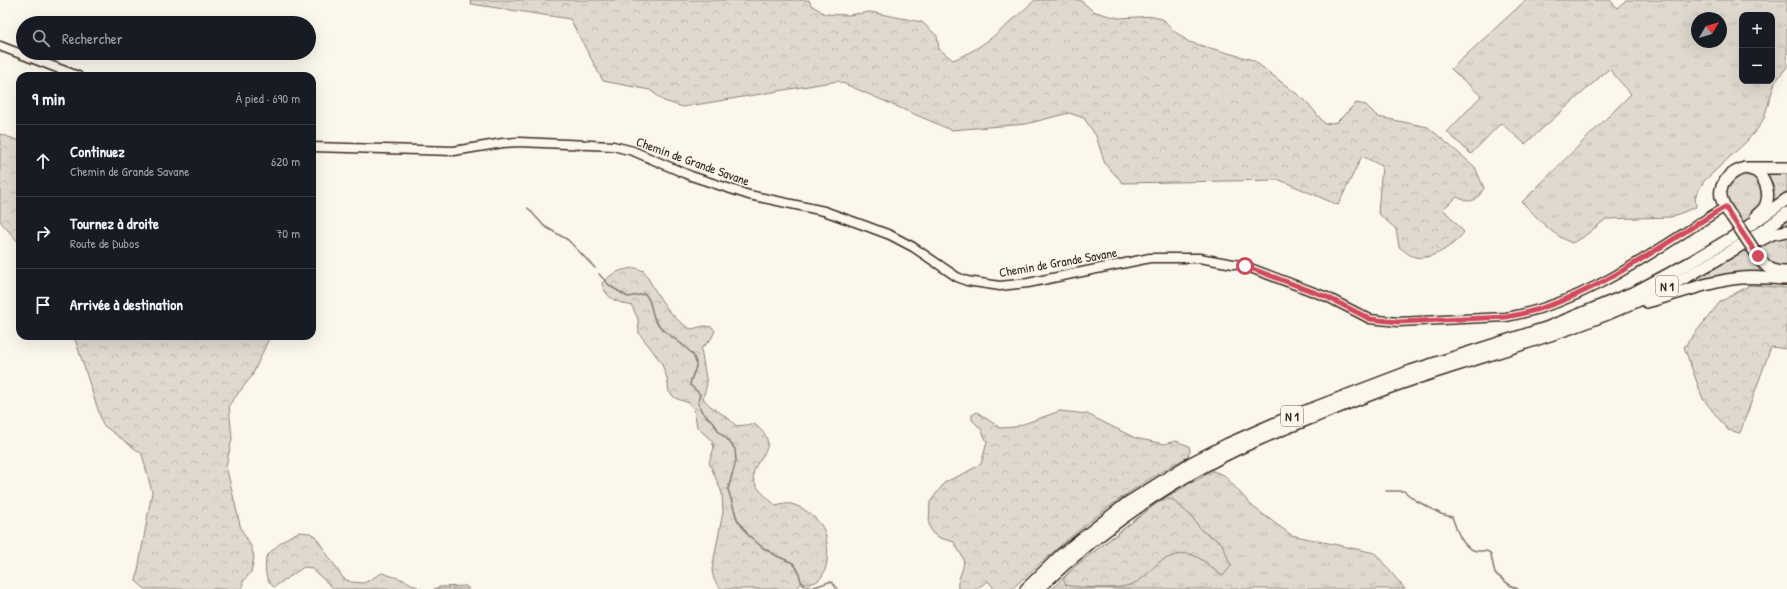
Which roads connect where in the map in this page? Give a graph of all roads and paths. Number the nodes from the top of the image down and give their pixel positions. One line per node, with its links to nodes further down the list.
1 (0, 46): 2 (street)
2 (16, 52)
3 (36, 60): 4 (street)
4 (68, 72)
5 (316, 147): 9 (street, Chemin de Grande Savane)
6 (1745, 168): 7 (main road); 9 (main road); 12 (main road)
7 (1787, 168)
8 (1787, 199): 12 (main road, N 1)
9 (1725, 207): 13 (main road, bridge)
10 (1787, 212): 14 (main road, N 1)
11 (1787, 231): 14 (main road)
12 (1691, 262): 17 (main road, N 1)
13 (1787, 272)
14 (1689, 275): 16 (main road, N 1)
15 (1787, 279): 16 (main road)
16 (1614, 311): 18 (main road, N 1)
17 (1026, 589)
18 (1038, 589)

